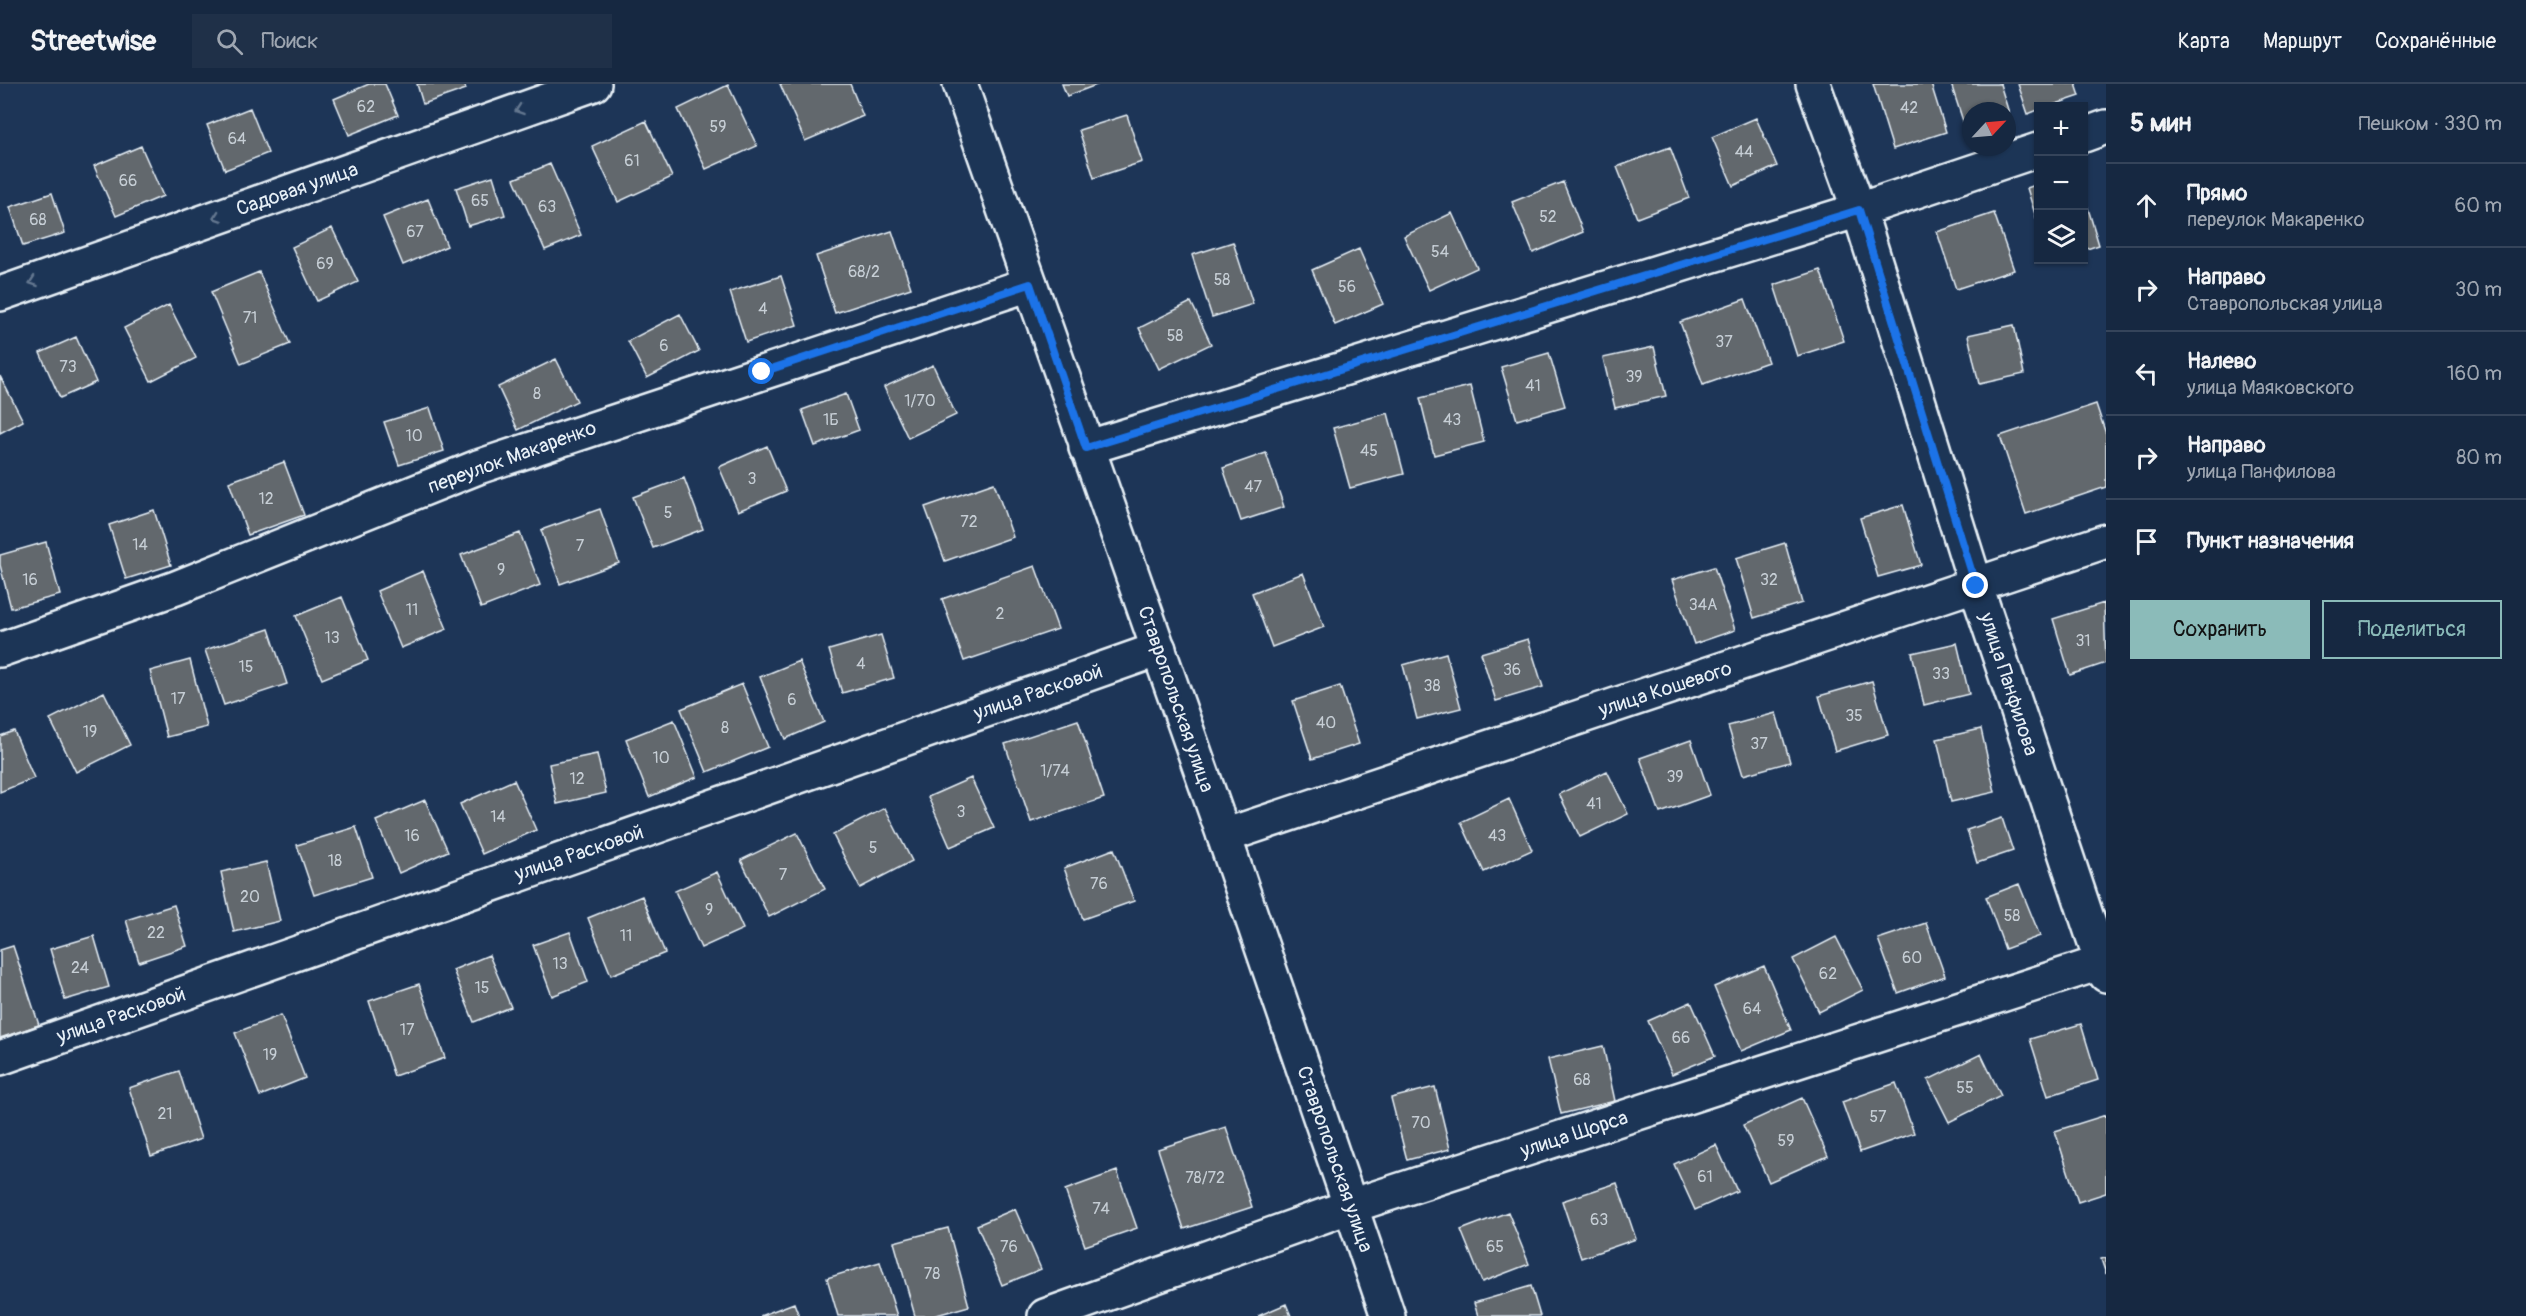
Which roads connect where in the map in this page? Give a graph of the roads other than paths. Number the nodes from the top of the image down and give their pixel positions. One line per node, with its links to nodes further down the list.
1 (594, 84): 9 (street, Садовая улица, one-way to 9)
2 (960, 84): 8 (street, Ставропольская улица)
3 (1814, 84): 7 (street, улица Панфилова)
4 (2106, 127): 5 (street)
5 (2088, 134)
6 (2034, 151): 7 (street)
7 (1859, 210): 10 (street); 12 (street, улица Панфилова)
8 (1030, 284): 10 (street, Ставропольская улица); 14 (street, переулок Макаренко)
9 (0, 294)
10 (1086, 448): 13 (street, Ставропольская улица)
11 (2106, 541): 12 (street, улица Кошевого)
12 (1976, 586): 15 (street, улица Кошевого); 16 (street, улица Панфилова)
13 (1159, 649): 15 (street, Ставропольская улица); 17 (street, улица Расковой)
14 (0, 650)
15 (1224, 836): 18 (street, Ставропольская улица)
16 (2105, 966): 18 (street, улица Щорса)
17 (0, 1058)
18 (1351, 1206): 19 (street, улица Щорса); 20 (street, Ставропольская улица)
19 (1045, 1316)
20 (1388, 1316)

